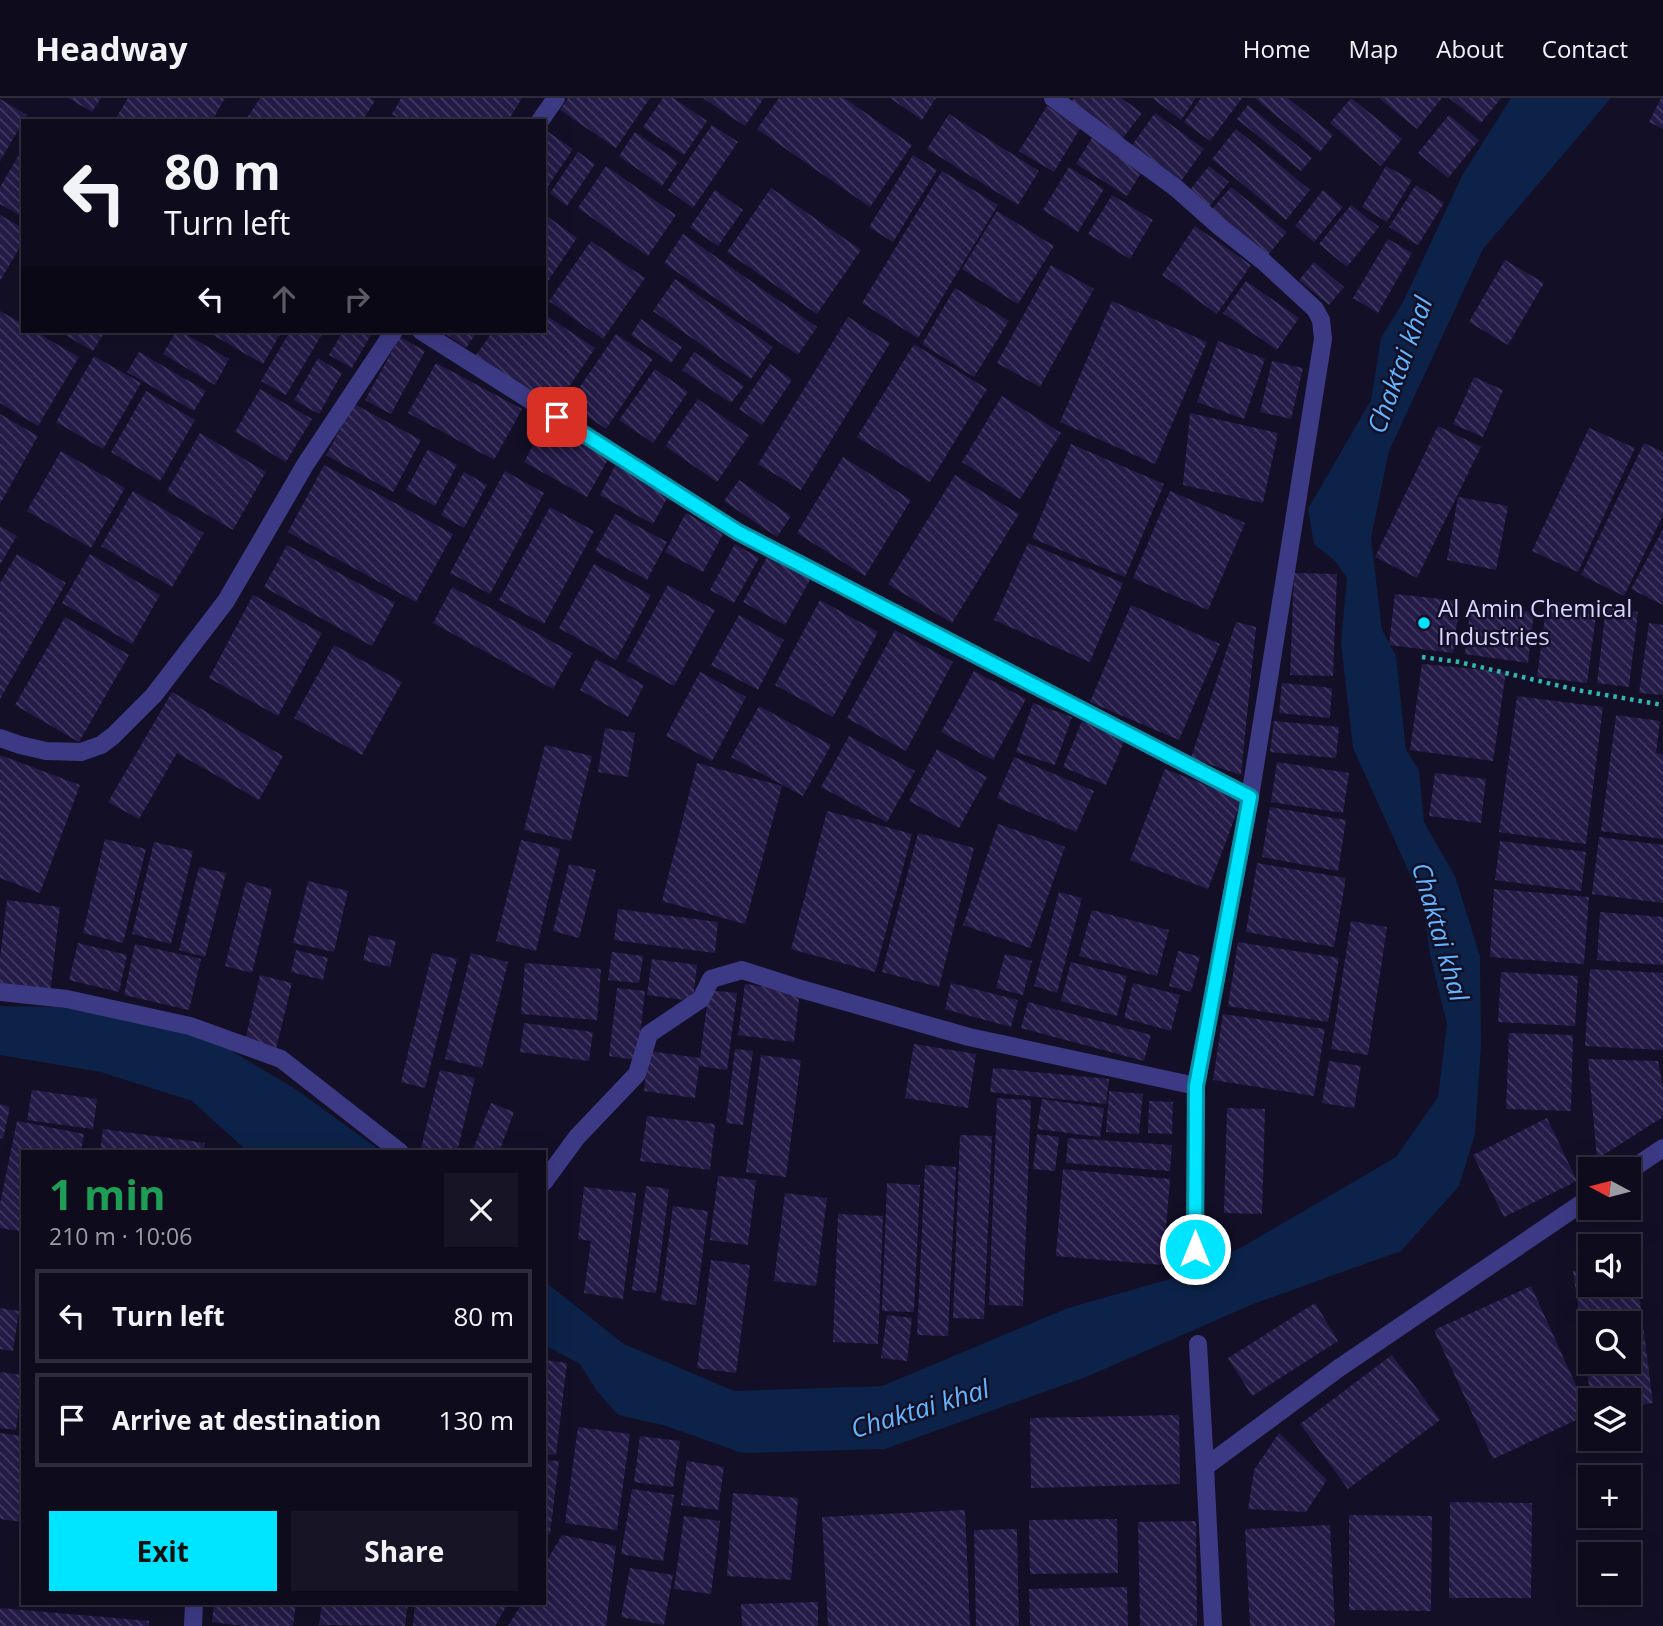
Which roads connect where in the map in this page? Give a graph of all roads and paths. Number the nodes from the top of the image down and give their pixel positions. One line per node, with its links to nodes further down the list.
1 (555, 98): 3 (street)
2 (1053, 98): 9 (street)
3 (541, 119)
4 (393, 333): 8 (street)
5 (424, 333): 9 (street)
6 (1422, 657): 7 (path)
7 (1663, 705)
8 (0, 738)
9 (1250, 797): 11 (street)
10 (0, 992): 13 (street)
11 (1196, 1086): 15 (street); 17 (street)
12 (1663, 1148): 14 (street)
13 (397, 1150)
14 (1642, 1162)
15 (546, 1179)
16 (1578, 1206): 19 (street)
17 (1195, 1249)
18 (1198, 1344): 19 (street)
19 (1205, 1467): 22 (street)
20 (194, 1605): 21 (street)
21 (193, 1626)
22 (1213, 1626)

